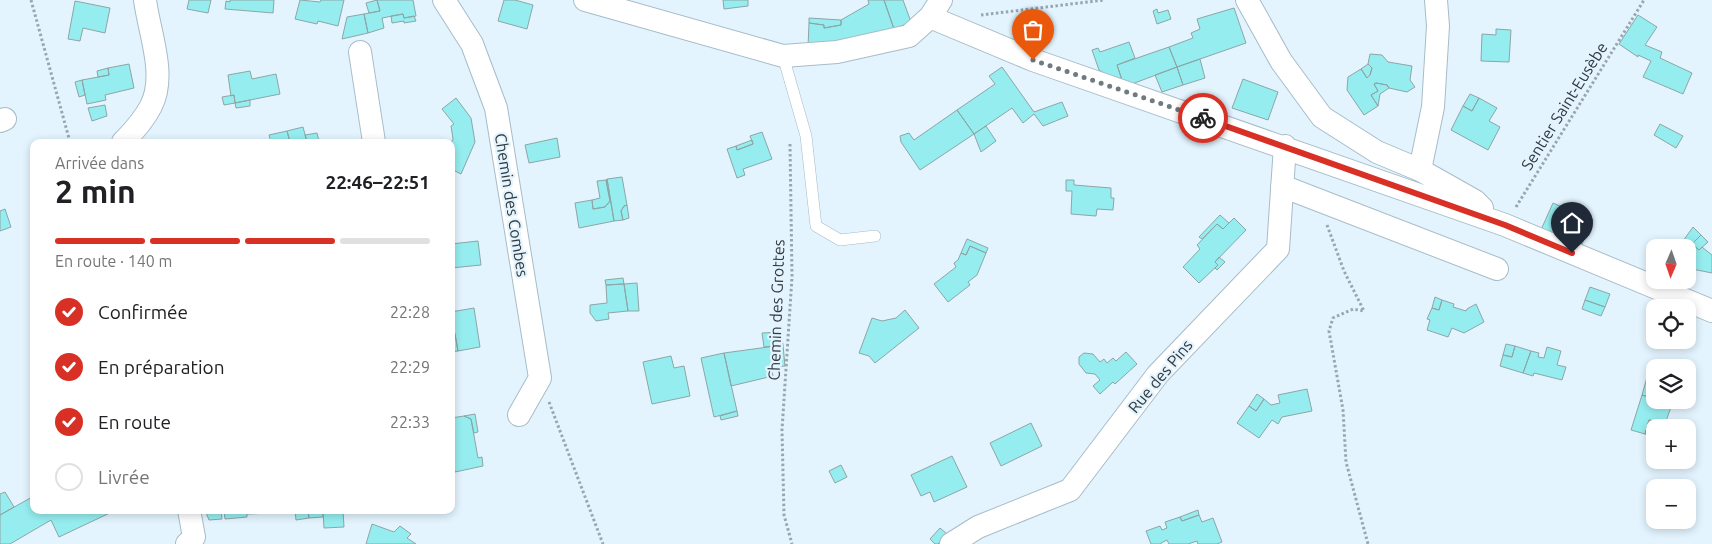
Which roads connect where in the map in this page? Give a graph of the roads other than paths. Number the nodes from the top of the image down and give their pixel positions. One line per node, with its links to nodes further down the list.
1 (145, 0): 9 (street)
2 (444, 0): 18 (street, Chemin des Combes)
3 (585, 0): 8 (street)
4 (1247, 0): 12 (street)
5 (1436, 0): 12 (street)
6 (936, 8): 8 (street); 11 (street)
7 (360, 52): 10 (street)
8 (783, 56): 15 (lane)
9 (126, 139)
10 (374, 139)
11 (1285, 146): 13 (street, Rue des Pins); 14 (street)
12 (1420, 170): 14 (street)
13 (1282, 186): 16 (street); 21 (street, Rue des Pins)
14 (1499, 222): 17 (street)
15 (875, 236)
16 (1497, 269)
17 (1712, 311)
18 (519, 415)
19 (190, 514): 20 (street)
20 (198, 542)
21 (951, 544)

